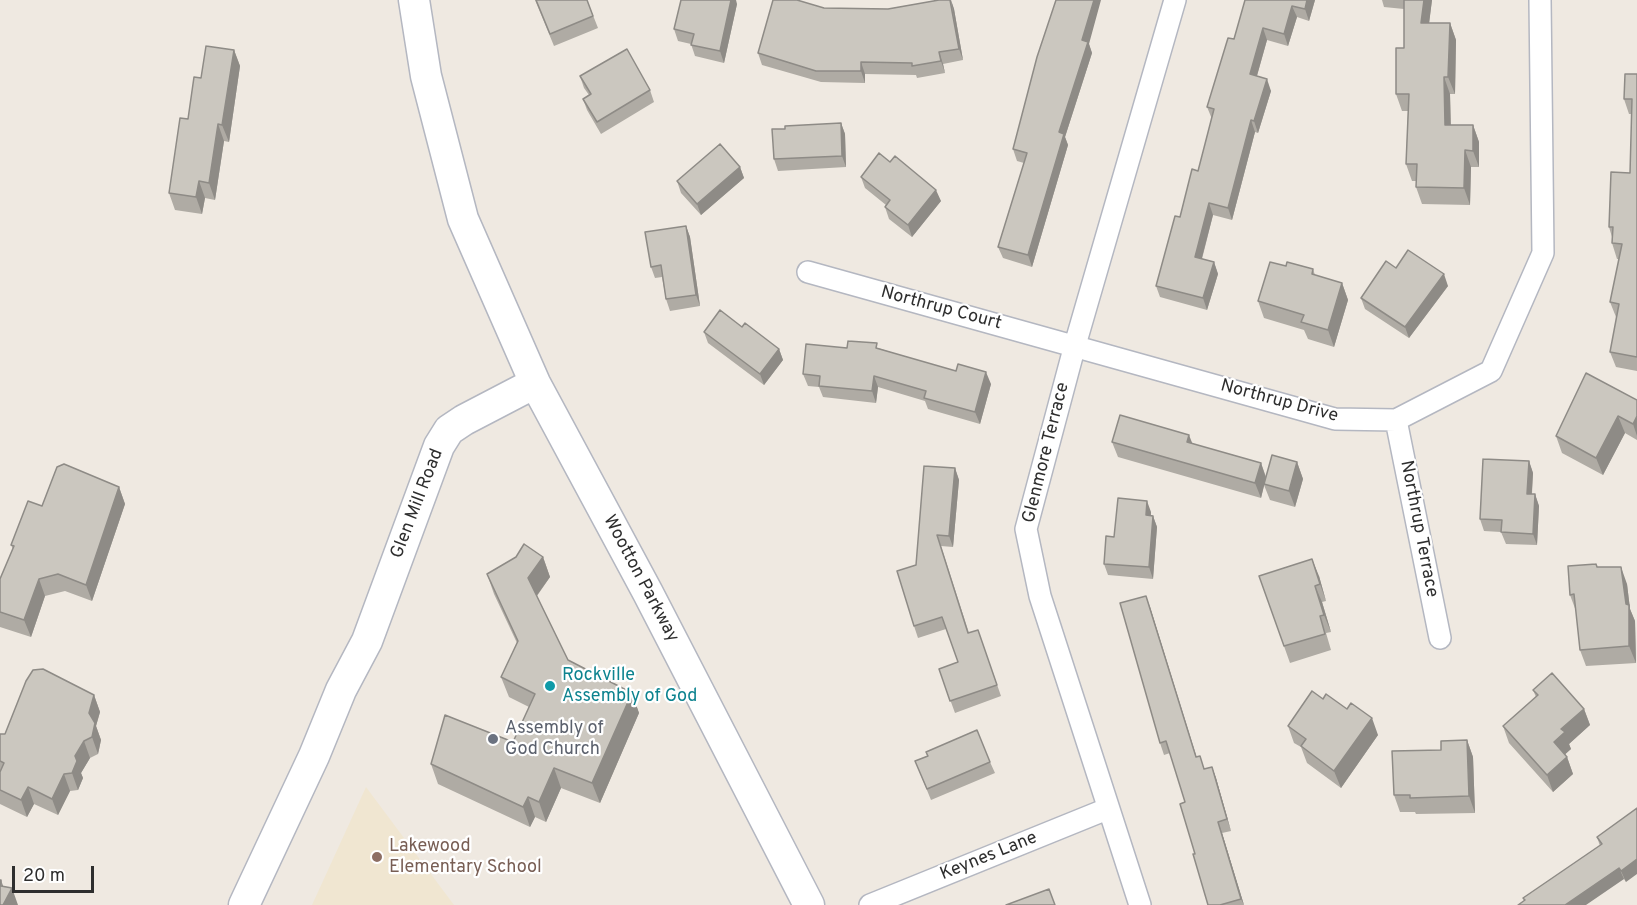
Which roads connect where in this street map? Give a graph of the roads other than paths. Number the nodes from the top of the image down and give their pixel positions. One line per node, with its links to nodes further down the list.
1 (414, 0): 6 (main road)
2 (1175, 0): 5 (street, Glenmore Terrace)
3 (1540, 0): 7 (street, Northrup Drive)
4 (808, 272): 5 (street, Northrup Court)
5 (1075, 345): 7 (street, Northrup Drive); 9 (street, Glenmore Terrace)
6 (535, 383): 10 (main road, Glen Mill Road); 11 (main road, Wootton Parkway)
7 (1396, 420): 8 (street, Northrup Terrace)
8 (1440, 638)
9 (1107, 809): 12 (street, Keynes Lane); 13 (street, Glenmore Terrace)
10 (244, 905)
11 (809, 905)
12 (870, 905)
13 (1140, 905)

